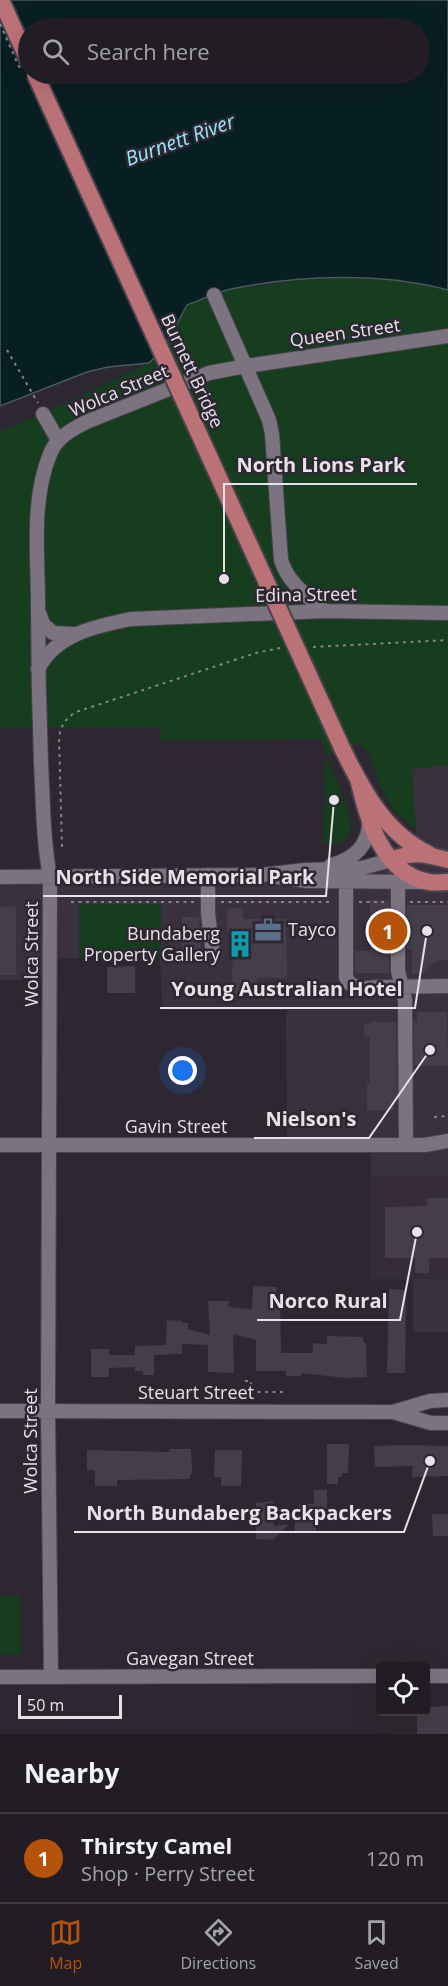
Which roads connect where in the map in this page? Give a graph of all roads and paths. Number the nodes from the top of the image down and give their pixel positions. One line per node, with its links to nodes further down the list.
1 (1, 0): 2 (main road)
2 (18, 38)
3 (39, 84): 22 (main road, Burnett Bridge, bridge)
4 (214, 295): 8 (street)
5 (448, 336): 7 (street, Queen Street)
6 (7, 350): 10 (path)
7 (281, 360): 8 (street, Queen Street); 9 (street)
8 (246, 366): 9 (street); 11 (street, Wolca Street)
9 (260, 399): 12 (street)
10 (43, 414): 11 (street)
11 (58, 440): 13 (street, Wolca Street)
12 (296, 586): 14 (street); 15 (street)
13 (38, 603): 17 (street); 21 (street, Wolca Street)
14 (325, 611): 15 (street, Edina Street); 16 (street, Edina Street)
15 (285, 612): 17 (street, Edina Street)
16 (448, 613)
17 (81, 632): 21 (street, Edina Street)
18 (448, 640): 19 (path)
19 (306, 647)
20 (286, 648): 24 (path)
21 (38, 670): 32 (street, Wolca Street)
22 (359, 783): 23 (main road, Burnett Bridge); 25 (main road, Burnett Bridge)
23 (369, 819): 26 (main road, Burnett Bridge); 28 (street)
24 (62, 847)
25 (429, 854): 26 (main road); 27 (main road)
26 (391, 860): 28 (street); 35 (main road, Burnett Bridge)
27 (448, 860)
28 (305, 870): 30 (street)
29 (208, 875): 30 (street); 32 (street); 39 (street)
30 (261, 875): 33 (street)
31 (0, 877): 32 (street)
32 (50, 877): 52 (street, Wolca Street)
33 (346, 881): 34 (street); 40 (street)
34 (398, 882): 35 (street); 43 (street)
35 (429, 882): 36 (main road)
36 (448, 882)
37 (373, 897): 41 (path)
38 (71, 902): 39 (path)
39 (207, 902): 40 (path); 44 (street)
40 (346, 902): 41 (path); 46 (street)
41 (373, 902): 43 (path)
42 (448, 902): 43 (path)
43 (398, 908)
44 (212, 946)
45 (398, 947): 46 (street)
46 (402, 986): 47 (street); 53 (street)
47 (448, 986)
48 (448, 1116): 49 (path)
49 (434, 1117)
50 (448, 1141): 54 (street, Gavin Street)
51 (0, 1145): 52 (street, Gavin Street)
52 (49, 1145): 53 (street, Gavin Street); 61 (street, Wolca Street)
53 (406, 1145): 54 (street, Gavin Street)
54 (425, 1145): 55 (street, Gavin Street)
55 (448, 1148)
56 (245, 1381): 58 (path)
57 (205, 1392): 58 (path)
58 (251, 1392): 59 (path)
59 (287, 1392)
60 (448, 1400): 63 (street, Steuart Street)
61 (48, 1411): 62 (street, Steuart Street); 63 (street, Steuart Street); 69 (street, Wolca Street)
62 (0, 1412)
63 (393, 1412): 64 (street, Steuart Street)
64 (448, 1423)
65 (376, 1676): 69 (street, Gavegan Street)
66 (430, 1676): 67 (street)
67 (448, 1676)
68 (0, 1677): 69 (street, Gavegan Street)
69 (51, 1677)

